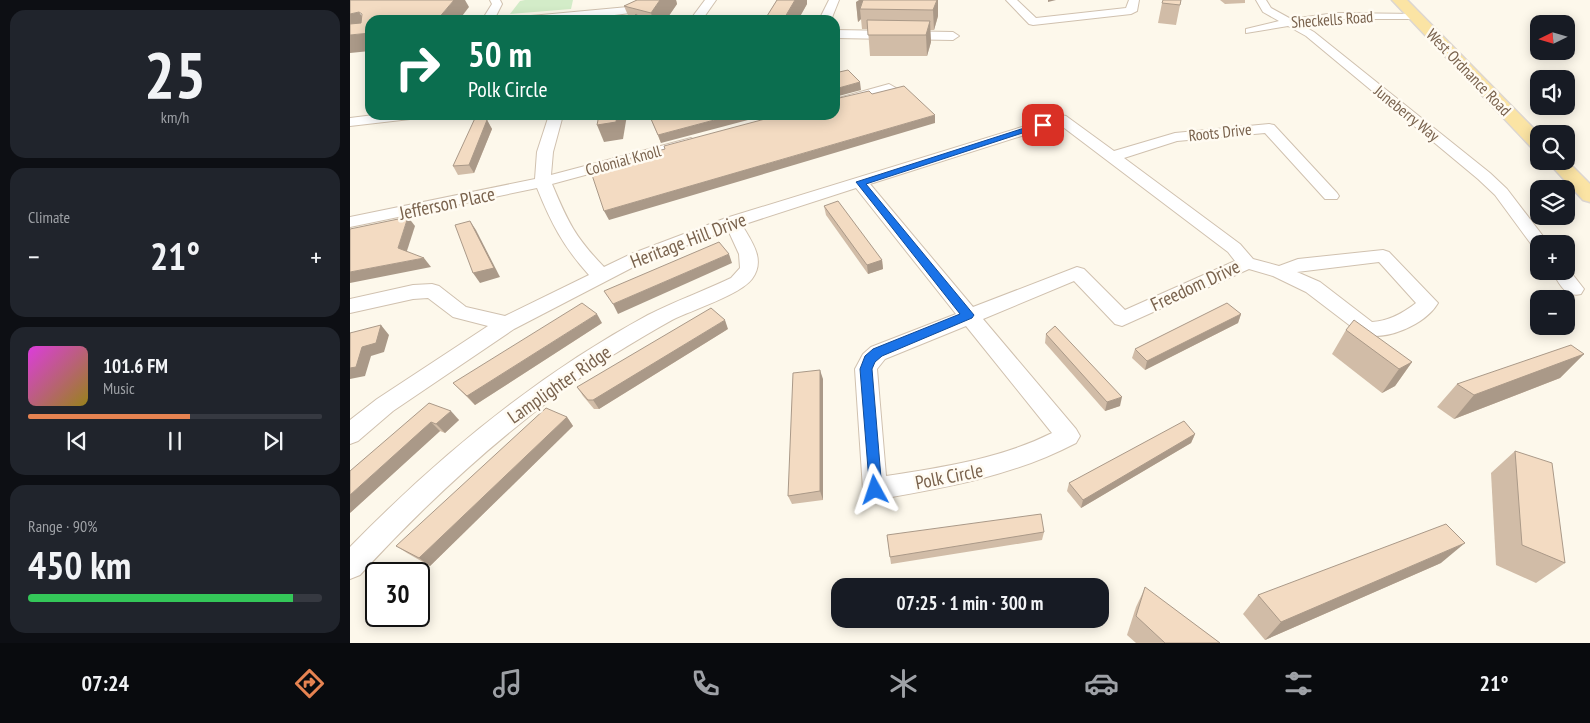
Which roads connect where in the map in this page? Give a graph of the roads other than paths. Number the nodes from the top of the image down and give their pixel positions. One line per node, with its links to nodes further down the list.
1 (495, 0): 10 (street)
2 (592, 0): 11 (street)
3 (665, 0): 12 (street)
4 (711, 0): 13 (street)
5 (834, 0): 14 (street)
6 (1010, 0): 7 (street)
7 (1134, 0)
8 (1261, 0): 16 (street, Juneberry Way)
9 (1399, 0): 15 (main road, West Ordnance Road)
10 (491, 15)
11 (590, 15)
12 (601, 15)
13 (700, 15)
14 (828, 15)
15 (1414, 16): 16 (street, Sheckells Road); 26 (main road, West Ordnance Road)
16 (1289, 22): 17 (street, Sheckells Road); 36 (street, Juneberry Way)
17 (1250, 31)
18 (840, 34): 19 (street)
19 (954, 36)
20 (889, 88): 21 (street)
21 (840, 102)
22 (1061, 119): 28 (street, Freedom Drive); 31 (street, Heritage Hill Drive)
23 (367, 120): 25 (street)
24 (554, 120): 30 (street)
25 (350, 122)
26 (1530, 135)
27 (704, 138): 30 (street, Colonial Knoll)
28 (1112, 157): 32 (street, Roots Drive); 37 (street, Freedom Drive)
29 (1565, 170): 33 (main road)
30 (543, 182): 34 (street, Jefferson Place); 39 (street)
31 (860, 182): 35 (street, Heritage Hill Drive); 43 (street)
32 (1331, 196)
33 (1590, 196)
34 (350, 222)
35 (732, 222): 39 (street, Heritage Hill Drive); 46 (street, Lamplighter Ridge)
36 (1533, 235)
37 (1247, 263): 38 (street); 43 (street, Freedom Drive)
38 (1280, 272): 38 (street)
39 (601, 276): 44 (street, Heritage Hill Drive)
40 (1568, 280): 41 (street)
41 (1574, 289)
42 (350, 306): 44 (street)
43 (968, 315): 43 (street, Polk Circle)
44 (508, 324): 45 (street, Heritage Hill Drive)
45 (350, 434)
46 (350, 566)

